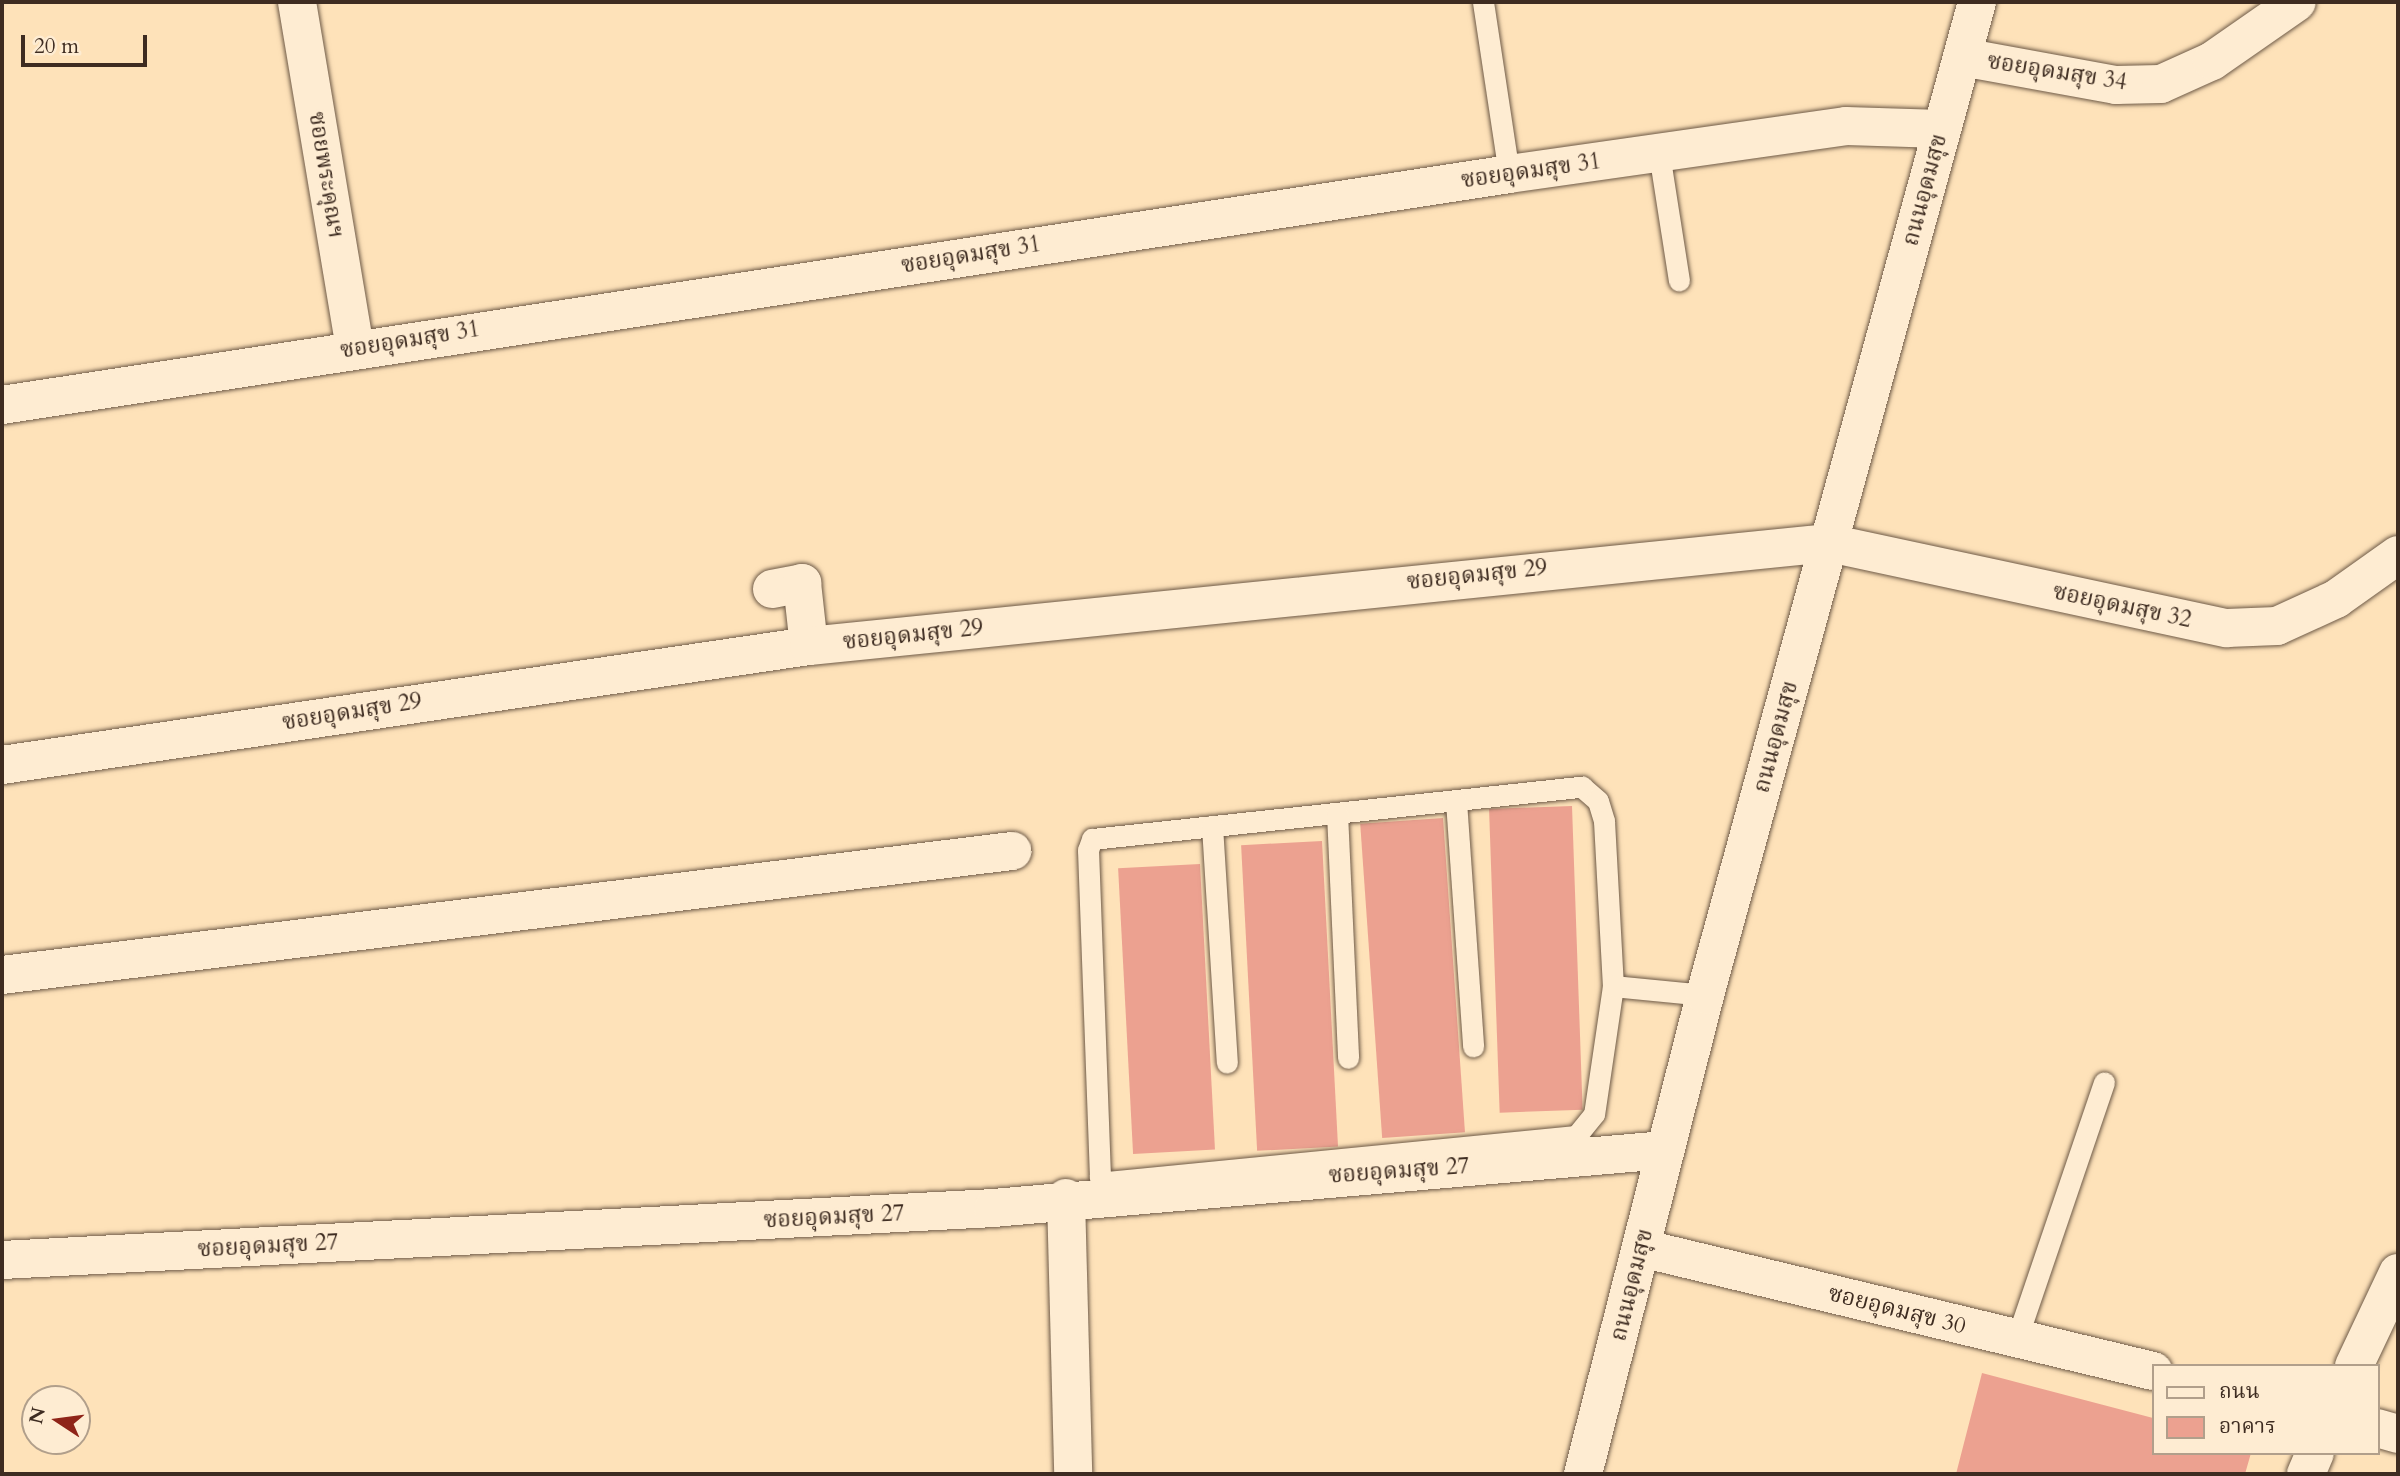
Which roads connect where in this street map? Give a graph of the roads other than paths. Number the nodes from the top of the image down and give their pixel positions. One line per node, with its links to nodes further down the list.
1 (297, 2): 10 (street, ซอยพระคุณฯ)
2 (1483, 2): 8 (lane)
3 (1977, 2): 5 (street, ถนนอุดมสุข)
4 (2297, 2): 5 (street, ซอยอุดมสุข 34)
5 (1962, 57): 6 (street, ถนนอุดมสุข)
6 (1942, 129): 7 (street, ซอยอุดมสุข 31); 12 (street, ถนนอุดมสุข)
7 (1659, 153): 8 (street, ซอยอุดมสุข 31); 9 (lane)
8 (1509, 174): 10 (street, ซอยอุดมสุข 31)
9 (1679, 280)
10 (355, 348): 11 (street, ซอยอุดมสุข 31)
11 (2, 405)
12 (1829, 543): 13 (street, ซอยอุดมสุข 32); 15 (street, ซอยอุดมสุข 29); 23 (street, ถนนอุดมสุข)
13 (2398, 555)
14 (772, 589): 15 (street)
15 (809, 646): 16 (street, ซอยอุดมสุข 29)
16 (2, 765)
17 (1456, 801): 18 (lane); 22 (lane); 24 (lane)
18 (1337, 813): 19 (lane); 25 (lane)
19 (1212, 826): 22 (lane); 26 (lane)
20 (1012, 850): 21 (street)
21 (2, 975)
22 (1613, 986): 23 (lane)
23 (1705, 995): 28 (street, ถนนอุดมสุข)
24 (1473, 1046)
25 (1348, 1058)
26 (1227, 1063)
27 (2104, 1082): 33 (lane)
28 (1665, 1150): 29 (street, ซอยอุดมสุข 27); 30 (street, ถนนอุดมสุข)
29 (1066, 1198): 31 (street, ซอยอุดมสุข 27); 39 (street)
30 (1641, 1248): 33 (street, ซอยอุดมสุข 30); 40 (street, ถนนอุดมสุข)
31 (2, 1260)
32 (2398, 1273): 34 (street)
33 (2017, 1338): 35 (street, ซอยอุดมสุข 30)
34 (2355, 1364)
35 (2152, 1371)
36 (2379, 1429): 37 (street)
37 (2398, 1434)
38 (2314, 1455): 41 (street)
39 (1073, 1474)
40 (1583, 1474)
41 (2306, 1474)

